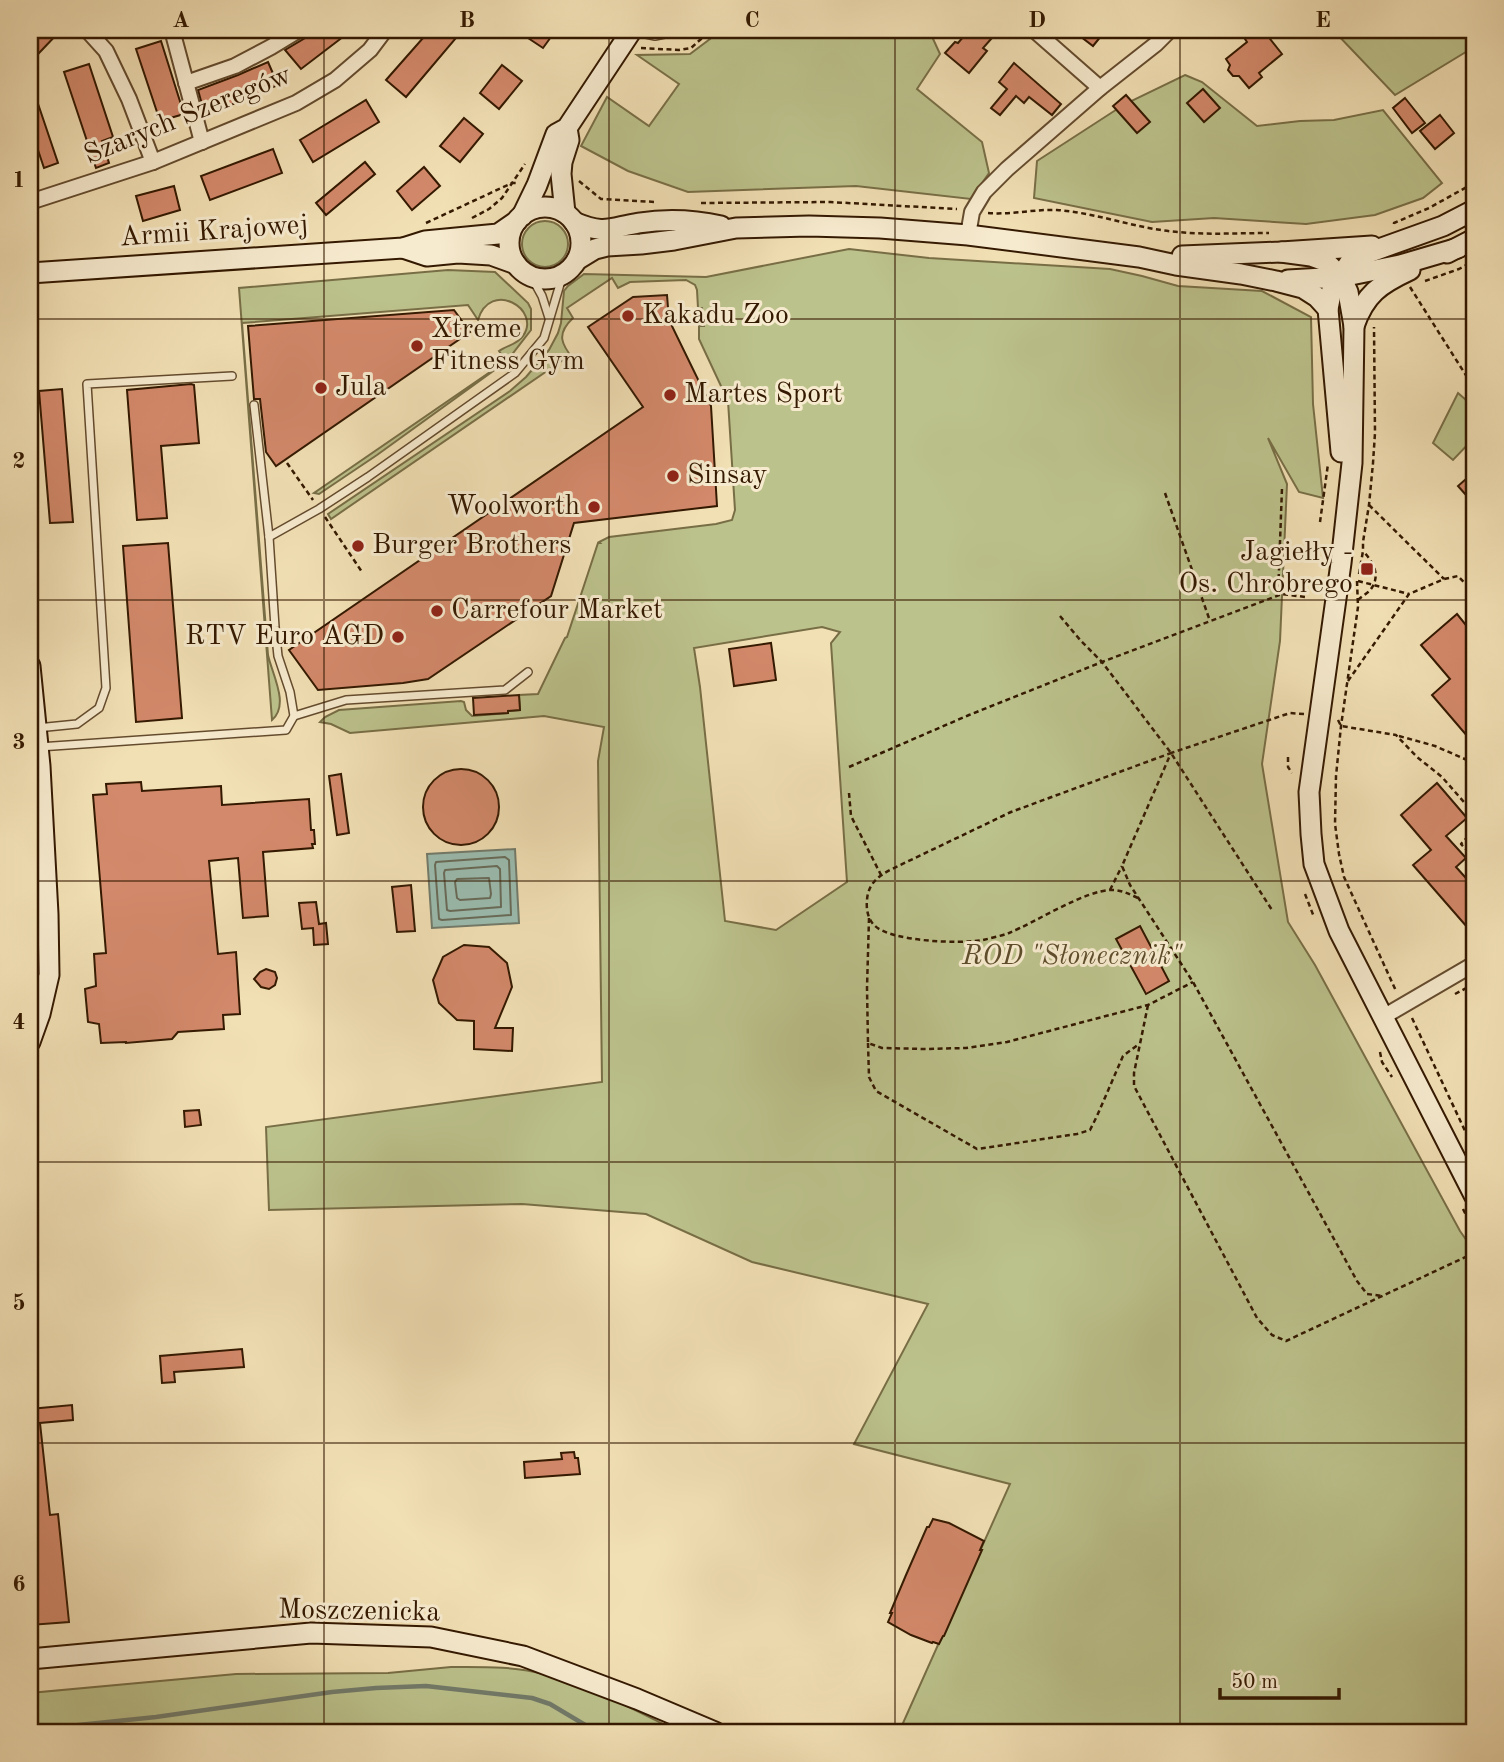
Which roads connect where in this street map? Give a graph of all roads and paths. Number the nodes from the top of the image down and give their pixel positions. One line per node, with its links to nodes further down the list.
1 (87, 30): 15 (street)
2 (172, 30): 10 (street)
3 (299, 30): 10 (street, Szarych Szeregów)
4 (385, 30): 13 (street, Szarych Szeregów)
5 (684, 30): 9 (lane)
6 (711, 30): 9 (path)
7 (1034, 30): 11 (street)
8 (1170, 30): 11 (street)
9 (633, 36): 12 (street)
10 (186, 83): 13 (street)
11 (1100, 88): 25 (street)
12 (567, 128): 20 (street); 22 (street)
13 (202, 142): 15 (street, Szarych Szeregów)
14 (531, 155): 16 (path)
15 (153, 162): 18 (street, Szarych Szeregów)
16 (512, 183): 21 (path); 23 (path)
17 (1474, 183): 26 (path)
18 (30, 202)
19 (1474, 210): 26 (street)
20 (569, 218): 22 (street); 24 (street); 32 (street)
21 (470, 219)
22 (519, 219): 28 (street, Armii Krajowej); 33 (street)
23 (419, 226)
24 (736, 228): 25 (street); 32 (street)
25 (968, 235): 30 (street)
26 (1394, 237): 29 (street); 35 (street)
27 (1466, 243): 35 (street); 40 (street)
28 (403, 248): 33 (street, Armii Krajowej); 34 (street, Armii Krajowej)
29 (1281, 252): 30 (street); 35 (street)
30 (1139, 257): 36 (street)
31 (1474, 261): 42 (path)
32 (570, 267): 33 (street); 38 (lane)
33 (524, 270): 38 (lane)
34 (30, 273)
35 (1341, 277): 36 (street); 37 (street); 40 (street)
36 (1276, 281): 37 (street)
37 (1328, 309): 48 (street)
38 (549, 319): 47 (lane)
39 (1374, 321): 46 (path)
40 (1354, 326): 48 (street)
41 (232, 376): 69 (lane)
42 (1474, 388)
43 (254, 405): 47 (lane)
44 (1282, 488): 55 (path)
45 (1166, 493): 59 (path)
46 (1369, 505): 49 (path); 50 (path)
47 (269, 537): 66 (lane)
48 (1344, 540): 87 (street)
49 (1363, 551): 51 (path); 52 (path)
50 (1444, 579): 53 (path); 54 (path)
51 (1357, 581): 52 (path); 57 (path)
52 (1373, 585): 54 (path); 57 (path)
53 (1474, 593)
54 (1409, 594): 63 (path)
55 (1278, 596): 56 (path); 59 (path)
56 (1305, 597)
57 (1358, 600): 63 (path)
58 (1060, 616): 60 (path)
59 (1210, 621): 60 (path)
60 (1102, 662): 70 (path); 72 (path)
61 (30, 666): 64 (street)
62 (528, 672): 66 (lane)
63 (1348, 681): 67 (path)
64 (32, 706): 69 (street)
65 (1290, 713): 70 (path)
66 (294, 716): 69 (lane)
67 (1341, 726): 68 (path); 86 (path)
68 (1395, 735): 71 (path); 74 (path)
69 (37, 738): 88 (street)
70 (1171, 753): 77 (path); 78 (path); 81 (path)
71 (1474, 763)
72 (849, 767)
73 (849, 793): 78 (path)
74 (1474, 809)
75 (1474, 830): 76 (path)
76 (1474, 858)
77 (1122, 866): 79 (path); 80 (path)
78 (881, 875): 82 (path)
79 (1110, 890): 80 (path); 82 (path)
80 (1140, 900): 84 (path)
81 (1272, 909)
82 (869, 918): 89 (path)
83 (1474, 964): 86 (street)
84 (1194, 982): 85 (path); 94 (path)
85 (1148, 1005): 89 (path); 90 (path)
86 (1404, 1005): 87 (street); 91 (path)
87 (1383, 1017): 92 (street)
88 (30, 1042)
89 (868, 1043): 90 (path)
90 (1140, 1044): 94 (path)
91 (1474, 1150)
92 (1474, 1195)
93 (1474, 1253): 94 (path)
94 (1383, 1296)
95 (30, 1659): 96 (street, Moszczenicka)
96 (715, 1732)

